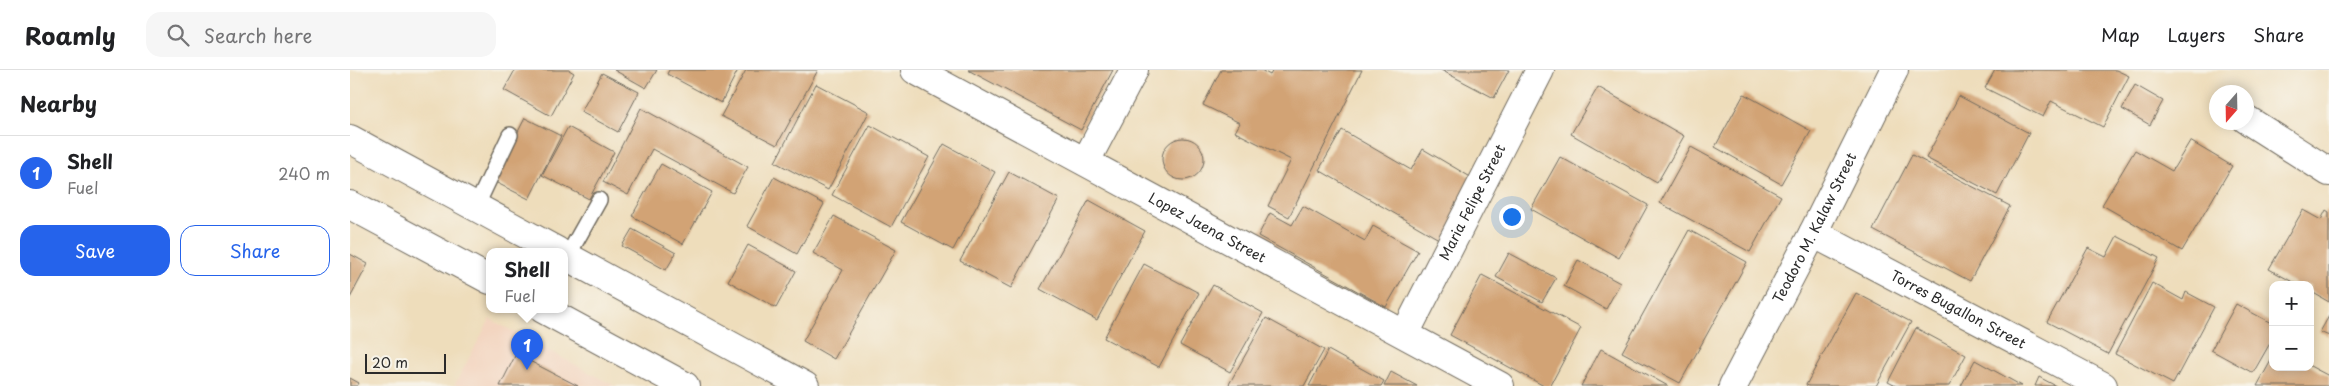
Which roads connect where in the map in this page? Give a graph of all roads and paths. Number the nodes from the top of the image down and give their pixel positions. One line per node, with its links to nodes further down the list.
1 (915, 70): 8 (street, Lopez Jaena Street)
2 (1134, 70): 8 (street)
3 (1540, 70): 19 (street, Maria Felipe Street)
4 (1894, 70): 13 (street, Teodoro M. Kalaw Street)
5 (2254, 124): 9 (street)
6 (510, 134): 12 (lane)
7 (350, 139): 12 (street)
8 (1086, 161): 19 (street, Lopez Jaena Street)
9 (2329, 172)
10 (599, 200): 15 (lane)
11 (350, 205): 17 (street)
12 (476, 207): 14 (street)
13 (1813, 233): 23 (street, Teodoro M. Kalaw Street); 24 (street, Torres Bugallon Street)
14 (550, 248)
15 (568, 248)
16 (568, 258): 21 (street)
17 (486, 278)
18 (550, 313): 20 (street)
19 (1405, 334): 22 (street, Lopez Jaena Street)
20 (685, 386)
21 (805, 386)
22 (1500, 386)
23 (1733, 386)
24 (2103, 386)

